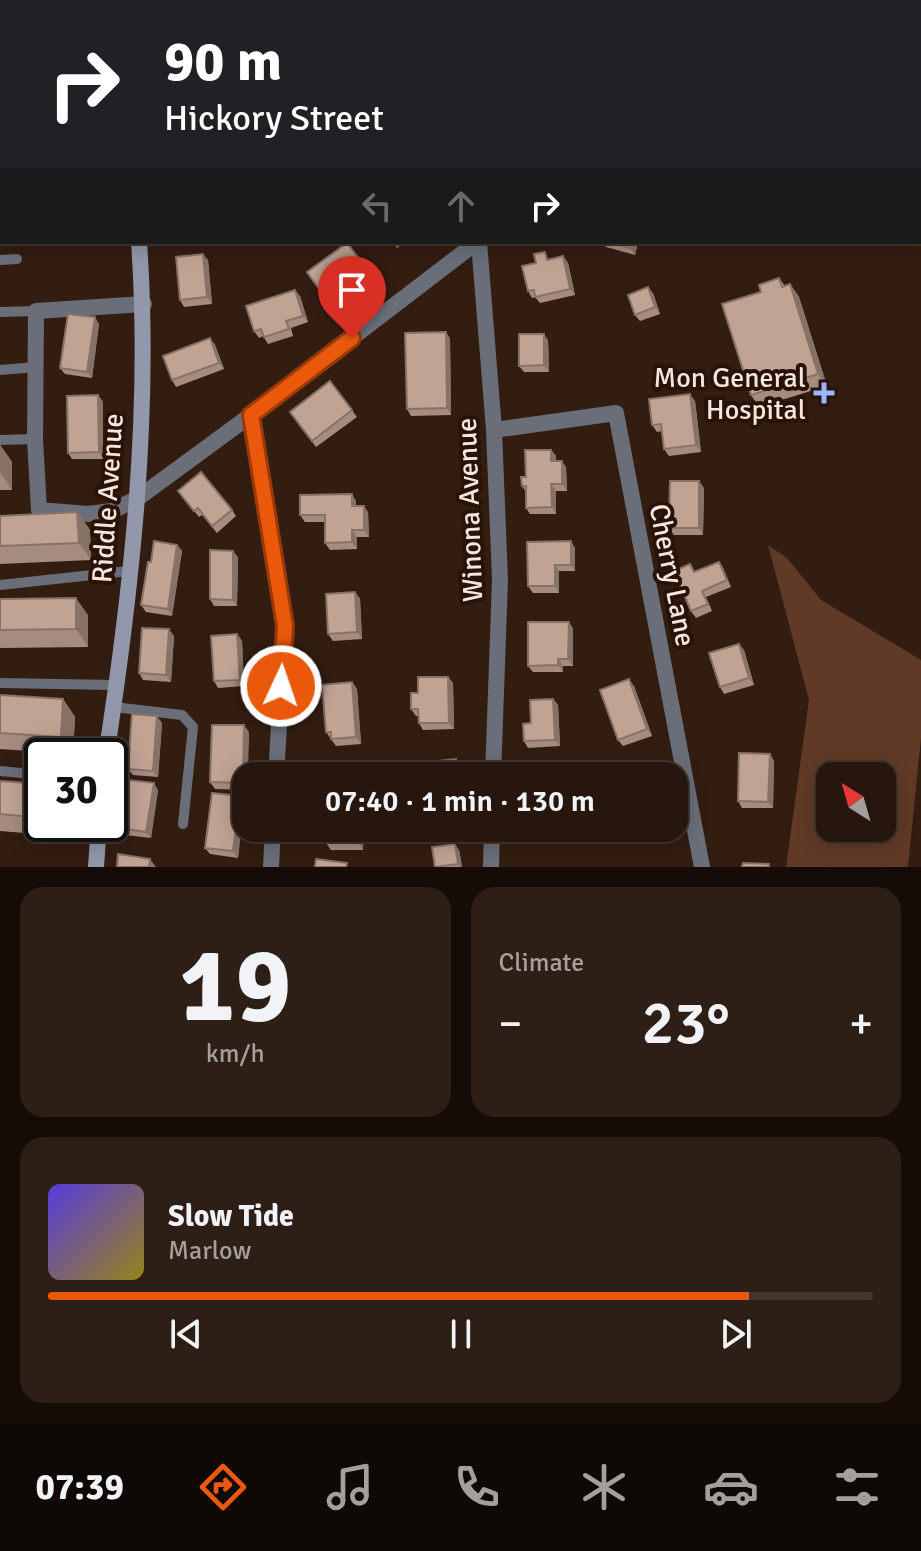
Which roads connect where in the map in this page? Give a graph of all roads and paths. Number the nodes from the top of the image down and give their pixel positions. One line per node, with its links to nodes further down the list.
1 (139, 244): 6 (street, Riddle Avenue)
2 (475, 244): 11 (street)
3 (478, 244): 12 (street, Winona Avenue)
4 (17, 259): 5 (lane)
5 (0, 260)
6 (144, 304): 7 (street); 15 (street, Riddle Avenue)
7 (36, 311): 8 (lane); 9 (street)
8 (0, 312)
9 (37, 367): 10 (lane); 13 (street)
10 (0, 370)
11 (251, 415): 15 (street); 22 (street)
12 (494, 430): 23 (street, Winona Avenue); 33 (street, Cherry Lane)
13 (35, 439): 14 (lane); 15 (street)
14 (0, 440)
15 (138, 498): 16 (street, Riddle Avenue)
16 (129, 571): 17 (lane); 19 (street, Riddle Avenue)
17 (0, 585)
18 (0, 683): 19 (lane)
19 (115, 685): 20 (street, Riddle Avenue)
20 (114, 707): 21 (street, Riddle Avenue); 26 (lane)
21 (109, 738)
22 (277, 762)
23 (494, 762)
24 (0, 771): 25 (lane)
25 (24, 773)
26 (183, 824)
27 (98, 842): 30 (street)
28 (272, 842): 31 (street)
29 (492, 842): 32 (street)
30 (96, 867)
31 (271, 867)
32 (491, 867)
33 (702, 867)

